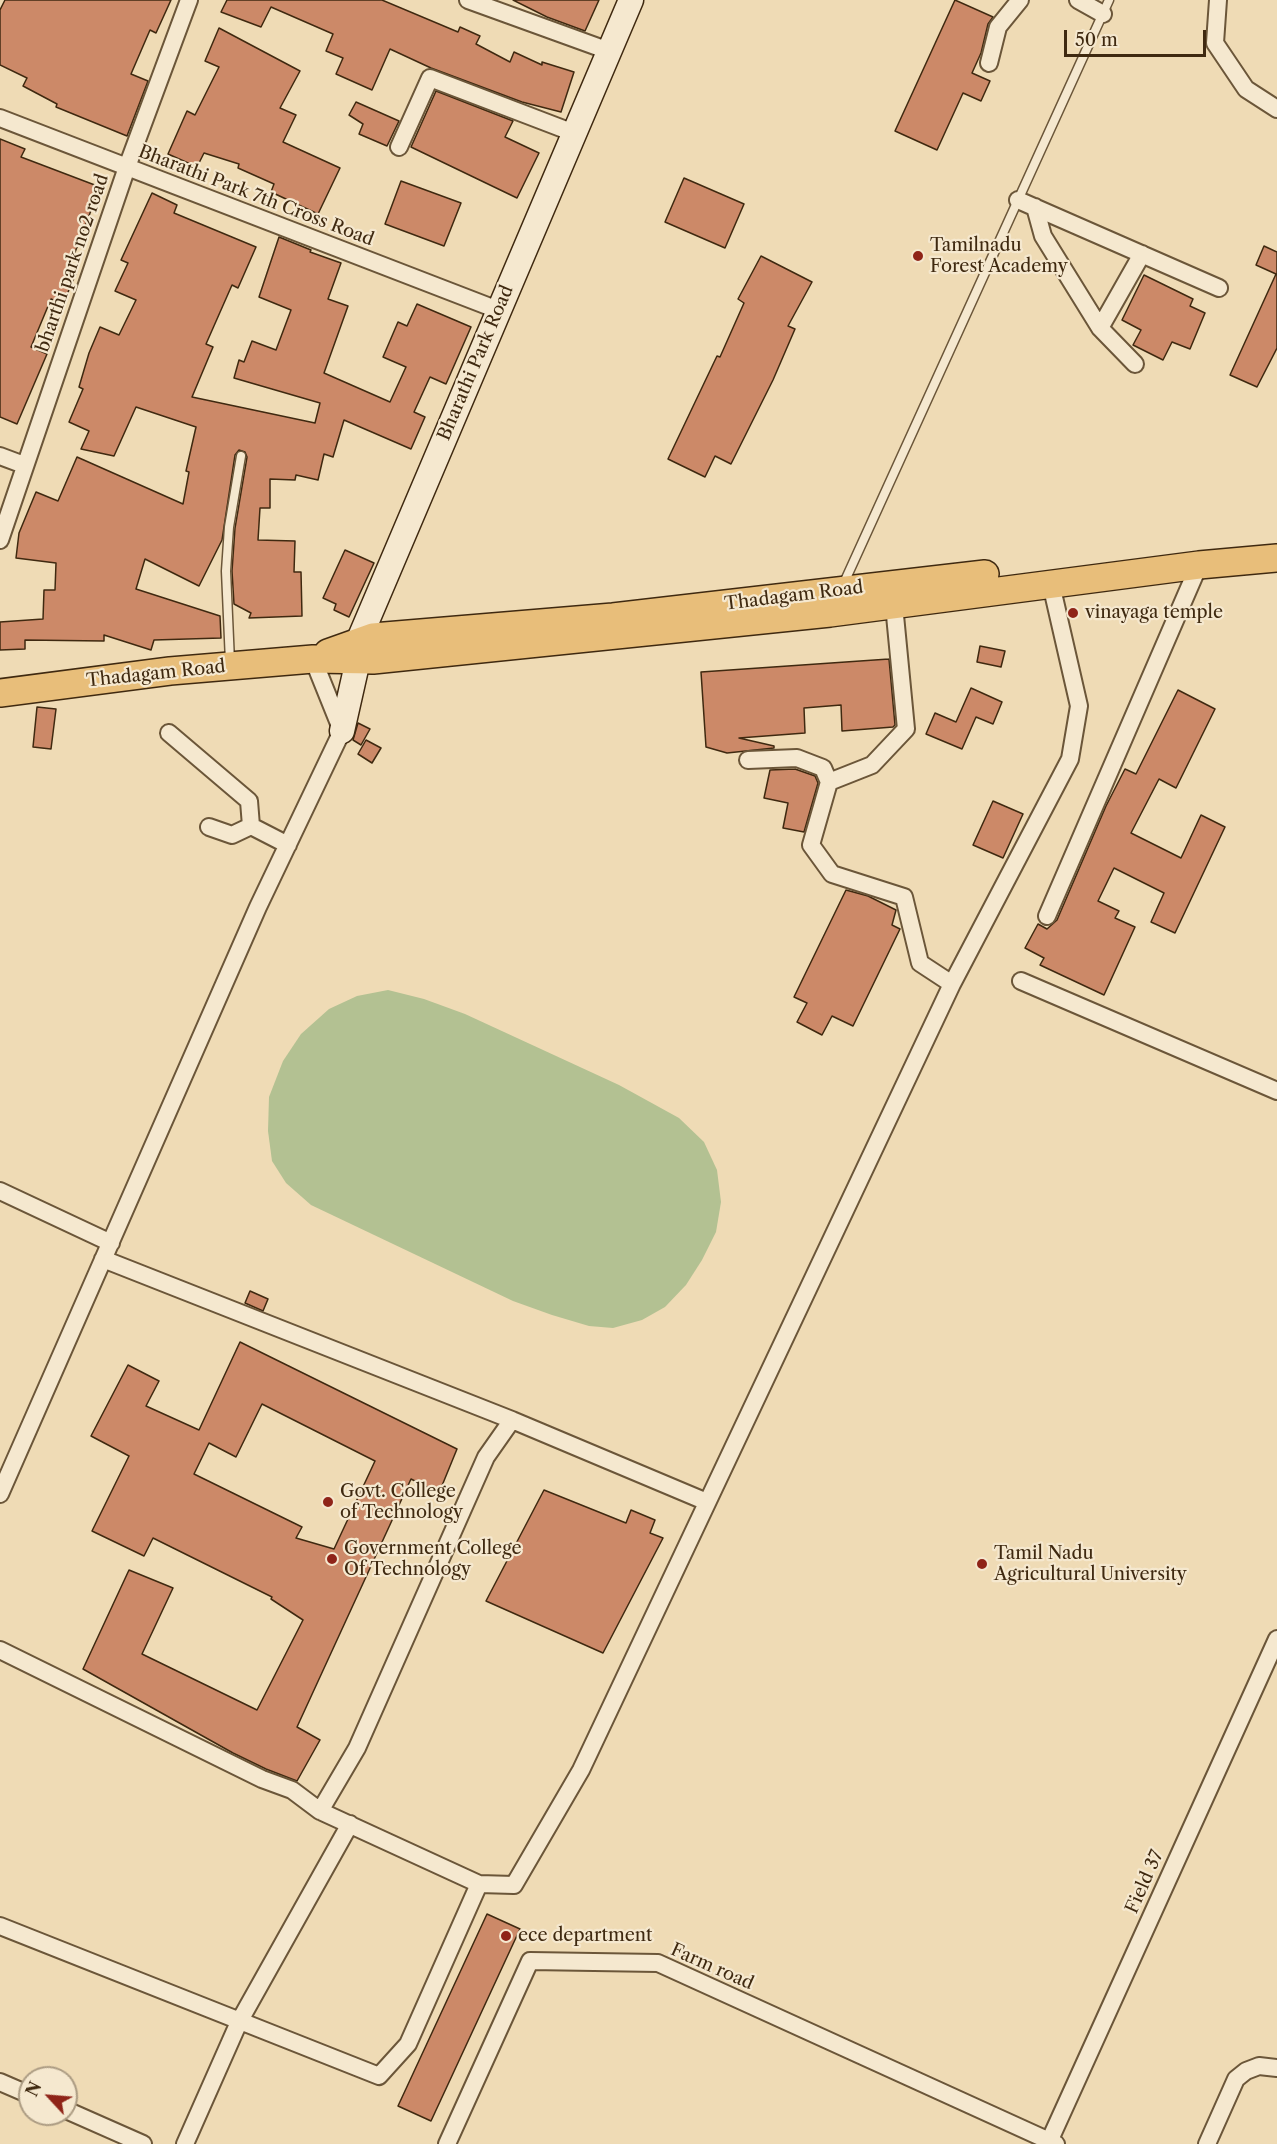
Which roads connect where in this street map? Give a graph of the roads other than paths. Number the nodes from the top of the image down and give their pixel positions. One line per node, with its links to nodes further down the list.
1 (189, 0): 14 (street, bharthi park no2 road)
2 (468, 0): 8 (street)
3 (631, 0): 8 (main road, Bharathi Park Road)
4 (1020, 0): 9 (street)
5 (1078, 0): 7 (street)
6 (1218, 0): 10 (street)
7 (1106, 7): 15 (lane)
8 (609, 51): 12 (main road, Bharathi Park Road)
9 (989, 63)
10 (1277, 109)
11 (0, 118): 14 (street, Bharathi Park 7th Cross Road)
12 (574, 133): 13 (street); 19 (main road, Bharathi Park Road)
13 (399, 147)
14 (128, 166): 19 (street, Bharathi Park 7th Cross Road); 24 (street, bharthi park no2 road)
15 (1018, 200): 16 (street); 30 (lane)
16 (1035, 207): 17 (street); 20 (street)
17 (1142, 254): 18 (street); 20 (street)
18 (1219, 288)
19 (498, 310): 32 (main road, Bharathi Park Road)
20 (1100, 328): 21 (street)
21 (1135, 364)
22 (0, 456): 24 (street)
23 (241, 456): 34 (lane)
24 (24, 465): 26 (street, bharthi park no2 road)
25 (1277, 539): 30 (main road, Thadagam Road)
26 (0, 540)
27 (1277, 558): 28 (main road, Thadagam Road)
28 (1199, 565): 29 (main road, Thadagam Road); 43 (street)
29 (1051, 584): 31 (main road, Thadagam Road); 45 (street)
30 (840, 591): 32 (main road, Thadagam Road)
31 (894, 605): 32 (main road, Thadagam Road); 39 (street)
32 (358, 651): 33 (main road, Thadagam Road); 36 (main road, Bharathi Park Road)
33 (313, 659): 34 (main road, Thadagam Road); 36 (street)
34 (230, 666): 35 (main road, Thadagam Road)
35 (0, 693)
36 (342, 731): 42 (street)
37 (170, 733): 41 (street)
38 (748, 760): 39 (street)
39 (829, 782): 45 (street)
40 (210, 826): 41 (street)
41 (251, 826): 42 (street)
42 (288, 845): 48 (street)
43 (1047, 916)
44 (1021, 981): 46 (street)
45 (952, 984): 52 (street)
46 (1277, 1090)
47 (0, 1191): 48 (street)
48 (111, 1243): 49 (street)
49 (104, 1259): 50 (street); 51 (street)
50 (512, 1420): 52 (street); 55 (street)
51 (0, 1494)
52 (707, 1502): 57 (street)
53 (1277, 1639): 64 (street, Field 37)
54 (0, 1650): 55 (street)
55 (320, 1811): 56 (street)
56 (350, 1824): 57 (street); 59 (street)
57 (479, 1884): 59 (street)
58 (0, 1926): 59 (street)
59 (239, 2022): 66 (street)
60 (1277, 2068): 68 (street)
61 (0, 2082): 62 (street)
62 (18, 2090)
63 (78, 2115): 65 (street)
64 (1051, 2143): 67 (street, Farm road)
65 (143, 2144)
66 (185, 2144)
67 (447, 2144)
68 (1207, 2144)

